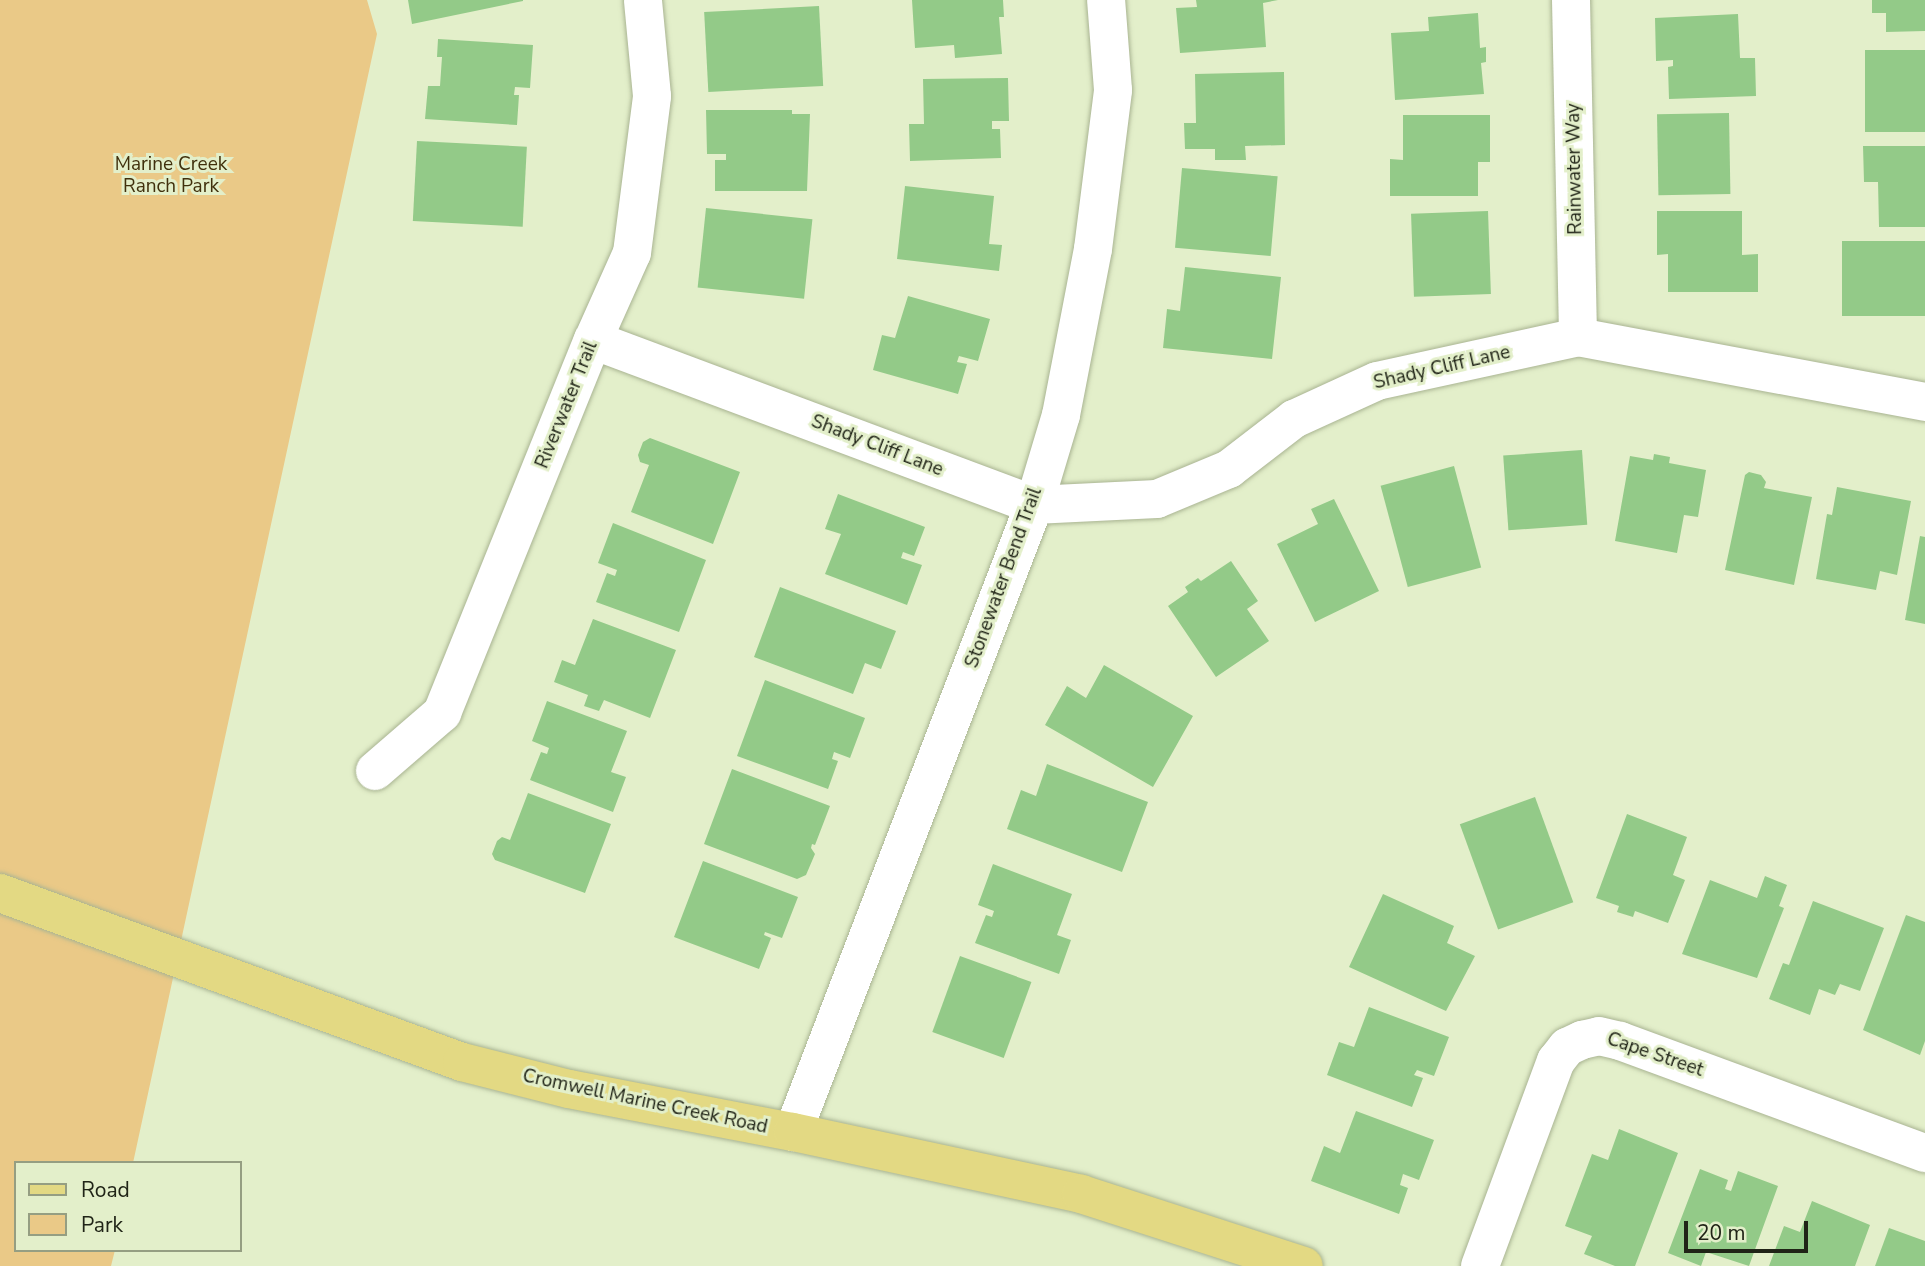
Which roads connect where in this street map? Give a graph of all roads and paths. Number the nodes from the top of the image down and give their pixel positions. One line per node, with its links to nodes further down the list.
1 (643, 0): 5 (street, Riverwater Trail)
2 (1105, 0): 7 (street, Stonewater Bend Trail)
3 (1571, 0): 4 (street, Rainwater Way)
4 (1578, 337): 6 (street, Shady Cliff Lane); 7 (street, Shady Cliff Lane)
5 (593, 340): 7 (street, Shady Cliff Lane); 8 (street, Riverwater Trail)
6 (1925, 402)
7 (1034, 505): 10 (street, Stonewater Bend Trail)
8 (375, 771)
9 (0, 893): 10 (main road, Cromwell Marine Creek Road)
10 (793, 1132): 12 (main road, Cromwell Marine Creek Road)
11 (1925, 1153): 13 (street, Cape Street)
12 (1304, 1266)
13 (1480, 1266)

